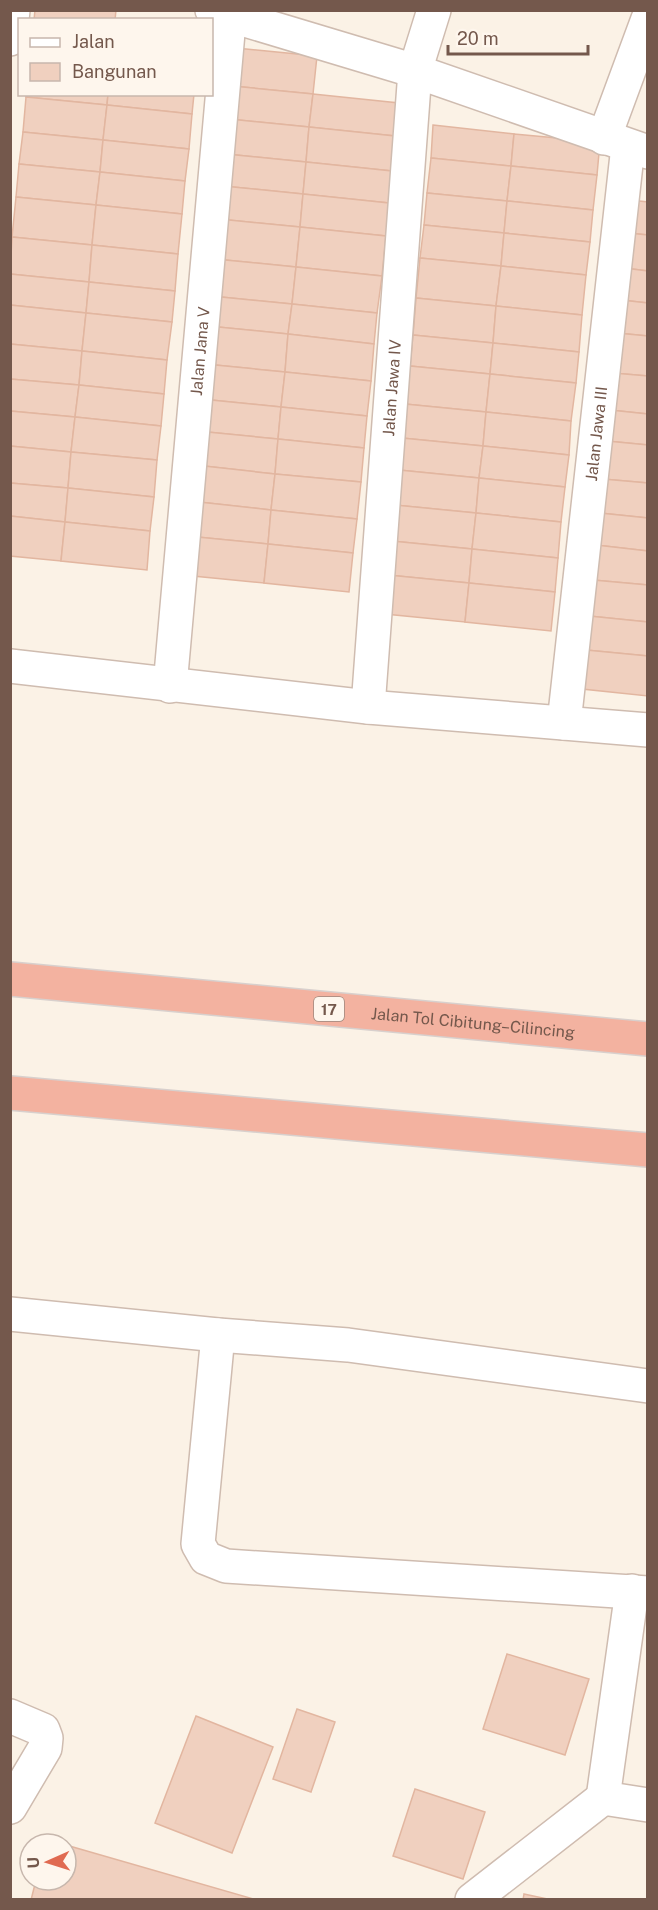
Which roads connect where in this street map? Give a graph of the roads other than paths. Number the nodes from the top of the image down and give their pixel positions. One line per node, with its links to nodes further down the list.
1 (13, 10): 5 (street)
2 (434, 10): 6 (street, Jalan Jawa IV)
3 (224, 12): 6 (street); 9 (street, Jalan Jana V)
4 (648, 20): 7 (street, Jalan Jawa III)
5 (10, 39)
6 (415, 70): 7 (street); 10 (street, Jalan Jawa IV)
7 (626, 145): 11 (street, Jalan Jawa III)
8 (10, 666): 9 (street)
9 (170, 686): 10 (street)
10 (368, 707): 11 (street)
11 (564, 723): 12 (street)
12 (648, 730)
13 (10, 979): 14 (highway, Jalan Tol Cibitung–Cilincing / 17)
14 (648, 1039)
15 (10, 1094): 16 (highway)
16 (648, 1150)
17 (10, 1314): 18 (street)
18 (218, 1335): 19 (street); 20 (street)
19 (648, 1386)
20 (640, 1592): 22 (street)
21 (10, 1716): 24 (street)
22 (603, 1798): 23 (street); 25 (street)
23 (648, 1805)
24 (10, 1807)
25 (472, 1899)

